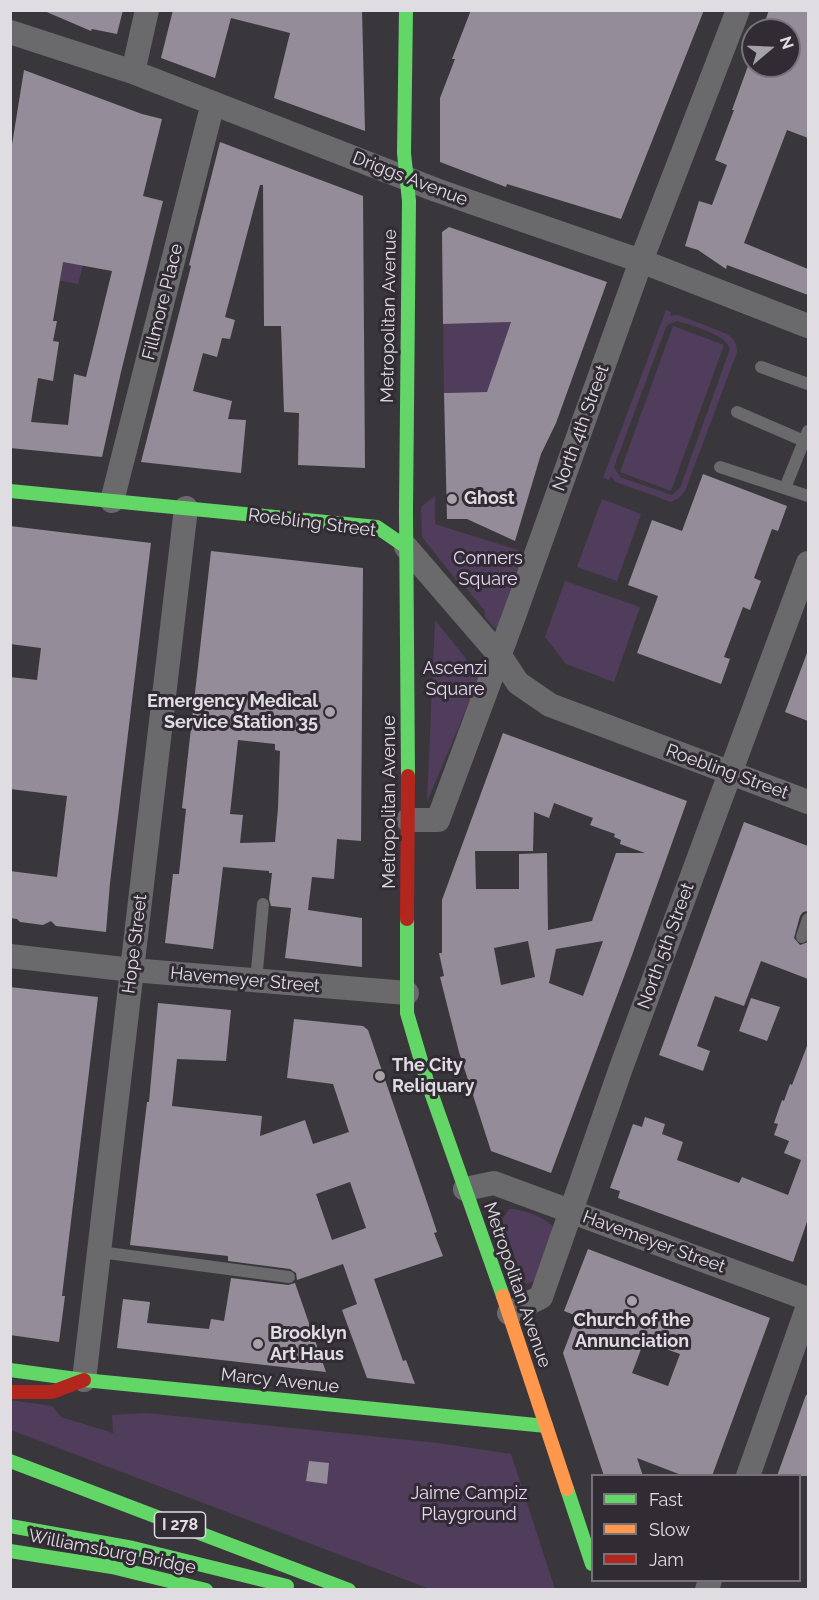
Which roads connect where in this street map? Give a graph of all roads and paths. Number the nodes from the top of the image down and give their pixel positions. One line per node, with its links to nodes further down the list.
1 (147, 10): 5 (street)
2 (406, 10): 7 (main road, Metropolitan Avenue)
3 (738, 10): 8 (street, North 4th Street)
4 (10, 33): 5 (street, Driggs Avenue)
5 (133, 72): 6 (street, Driggs Avenue)
6 (213, 103): 7 (street, Driggs Avenue); 18 (street, Fillmore Place)
7 (407, 179): 8 (street, Driggs Avenue); 20 (main road, Metropolitan Avenue)
8 (641, 261): 9 (street, Driggs Avenue); 22 (street, North 4th Street)
9 (808, 326)
10 (761, 367): 11 (lane)
11 (808, 384)
12 (736, 412): 13 (lane)
13 (806, 436): 15 (lane)
14 (720, 467): 15 (lane)
15 (785, 488): 17 (lane)
16 (10, 491): 18 (main road, Roebling Street)
17 (808, 496)
18 (112, 501): 19 (main road, Roebling Street)
19 (186, 508): 20 (main road, Roebling Street); 30 (street, Hope Street)
20 (406, 547): 22 (street, Roebling Street); 25 (main road, Metropolitan Avenue)
21 (808, 562): 23 (street, North 5th Street)
22 (500, 656): 23 (street, Roebling Street); 25 (street, North 4th Street)
23 (730, 774): 24 (street, Roebling Street); 34 (street, North 5th Street)
24 (808, 802)
25 (408, 820): 32 (main road, Metropolitan Avenue)
26 (262, 904): 31 (lane)
27 (808, 920): 28 (lane)
28 (802, 937)
29 (10, 956): 30 (street, Havemeyer Street)
30 (132, 970): 31 (street, Havemeyer Street); 35 (street, Hope Street)
31 (256, 981): 32 (street, Havemeyer Street)
32 (407, 993): 33 (main road, Metropolitan Avenue)
33 (465, 1189): 34 (street, Havemeyer Street); 39 (main road, Metropolitan Avenue)
34 (572, 1211): 37 (street, Havemeyer Street); 39 (street, North 5th Street)
35 (100, 1252): 36 (lane); 41 (street, Hope Street)
36 (289, 1278)
37 (808, 1299)
38 (808, 1306): 45 (street)
39 (509, 1313): 43 (main road, Metropolitan Avenue)
40 (10, 1370): 41 (main road, Marcy Avenue)
41 (84, 1380): 42 (main road); 43 (main road, Marcy Avenue)
42 (10, 1392)
43 (546, 1426): 48 (main road, Metropolitan Avenue)
44 (10, 1461): 51 (main road, I 278)
45 (749, 1474)
46 (10, 1526): 50 (main road, Williamsburg Bridge)
47 (10, 1551): 49 (main road, Williamsburg Bridge)
48 (591, 1561)
49 (206, 1590)
50 (300, 1590)
51 (349, 1590)

